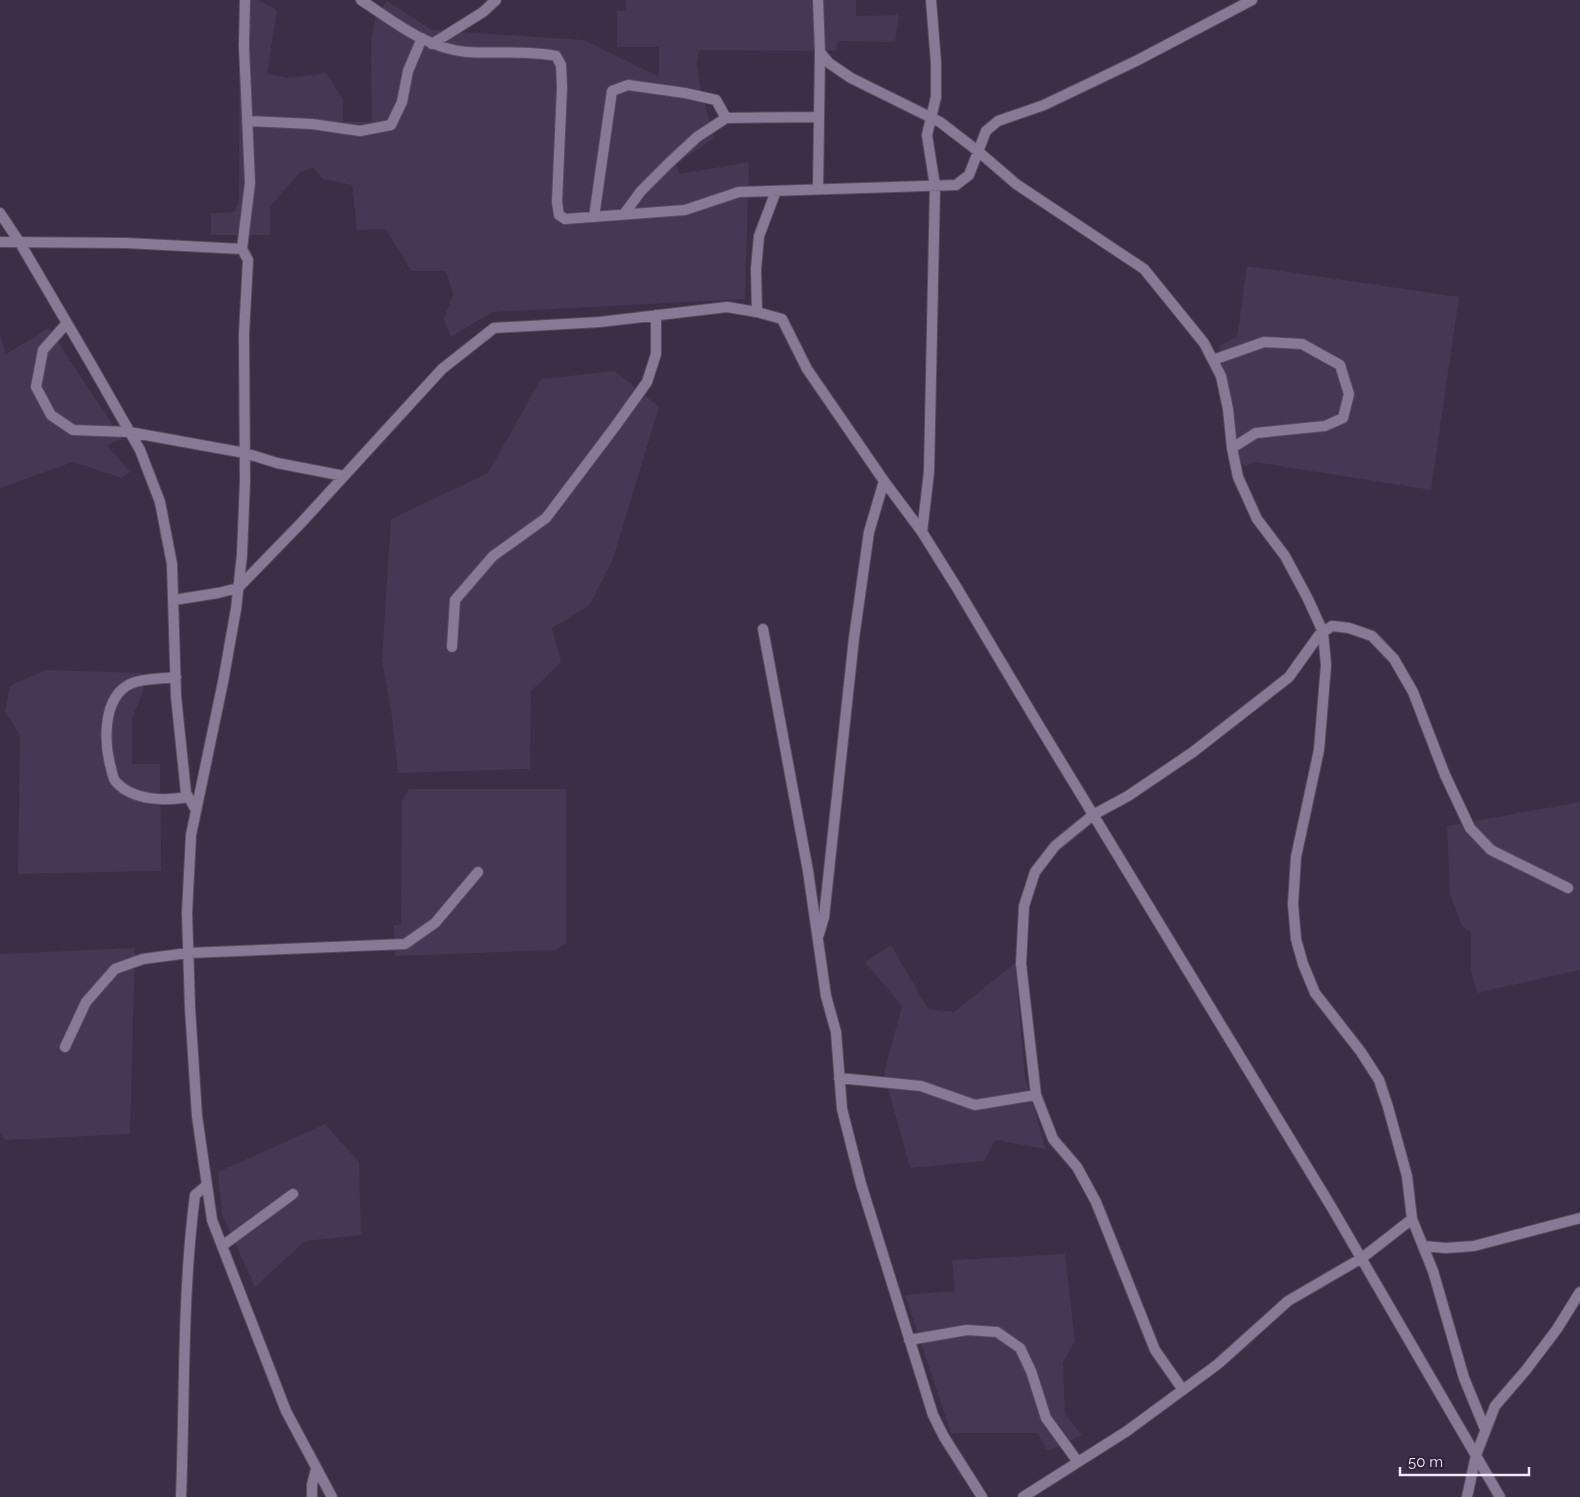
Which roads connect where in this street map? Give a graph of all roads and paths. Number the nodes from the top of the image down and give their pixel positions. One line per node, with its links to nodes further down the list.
1 (245, 0): 13 (lane)
2 (361, 0): 7 (lane)
3 (496, 0): 8 (lane)
4 (818, 0): 9 (lane)
5 (931, 0): 12 (lane)
6 (1252, 0): 14 (lane)
7 (422, 38): 8 (lane); 13 (lane)
8 (432, 44): 20 (lane)
9 (820, 52): 10 (lane); 12 (lane)
10 (819, 117): 11 (lane); 16 (lane)
11 (726, 118): 19 (lane); 20 (lane)
12 (930, 118): 14 (lane); 15 (lane)
13 (248, 121): 23 (lane)
14 (979, 152): 15 (lane); 27 (lane)
15 (935, 186): 16 (lane); 33 (lane)
16 (818, 189): 17 (lane)
17 (776, 191): 19 (lane); 24 (lane)
18 (0, 213): 22 (lane)
19 (624, 214): 20 (lane)
20 (594, 216)
21 (0, 242): 22 (lane)
22 (20, 243): 23 (lane); 26 (lane)
23 (242, 249): 30 (lane)
24 (757, 312): 25 (lane); 32 (lane)
25 (656, 315): 31 (lane); 38 (lane)
26 (67, 322): 28 (lane); 28 (lane)
27 (1213, 360): 29 (lane); 29 (lane)
28 (129, 432): 30 (lane); 35 (lane)
29 (1232, 448): 37 (lane)
30 (245, 454): 31 (lane); 34 (lane)
31 (344, 476): 34 (lane)
32 (884, 481): 33 (lane); 45 (lane)
33 (922, 532): 42 (lane)
34 (238, 588): 35 (lane); 41 (lane)
35 (174, 600): 39 (lane)
36 (763, 629): 45 (lane)
37 (1323, 632): 42 (lane); 44 (lane); 53 (lane)
38 (452, 647)
39 (176, 677): 40 (lane); 40 (lane)
40 (188, 797): 41 (lane)
41 (196, 810): 46 (lane)
42 (1093, 815): 49 (lane); 56 (lane)
43 (478, 872): 46 (lane)
44 (1568, 888)
45 (817, 938): 48 (lane)
46 (188, 953): 47 (lane); 50 (lane)
47 (65, 1047)
48 (839, 1078): 49 (lane); 58 (lane)
49 (1036, 1095): 59 (lane)
50 (207, 1185): 54 (lane); 64 (lane)
51 (293, 1194): 54 (lane)
52 (1580, 1218): 55 (lane)
53 (1412, 1219): 55 (lane); 56 (lane)
54 (222, 1246): 63 (lane)
55 (1423, 1246): 60 (lane)
56 (1362, 1258): 59 (lane); 61 (lane)
57 (1580, 1292): 60 (lane)
58 (910, 1340): 62 (lane); 67 (lane)
59 (1183, 1390): 62 (lane)
60 (1485, 1429): 61 (lane)
61 (1476, 1455): 69 (lane); 70 (lane)
62 (1078, 1462): 68 (lane)
63 (316, 1469): 65 (lane); 66 (lane)
64 (181, 1497)
65 (312, 1497)
66 (332, 1497)
67 (982, 1497)
68 (1023, 1497)
69 (1467, 1497)
70 (1500, 1497)

